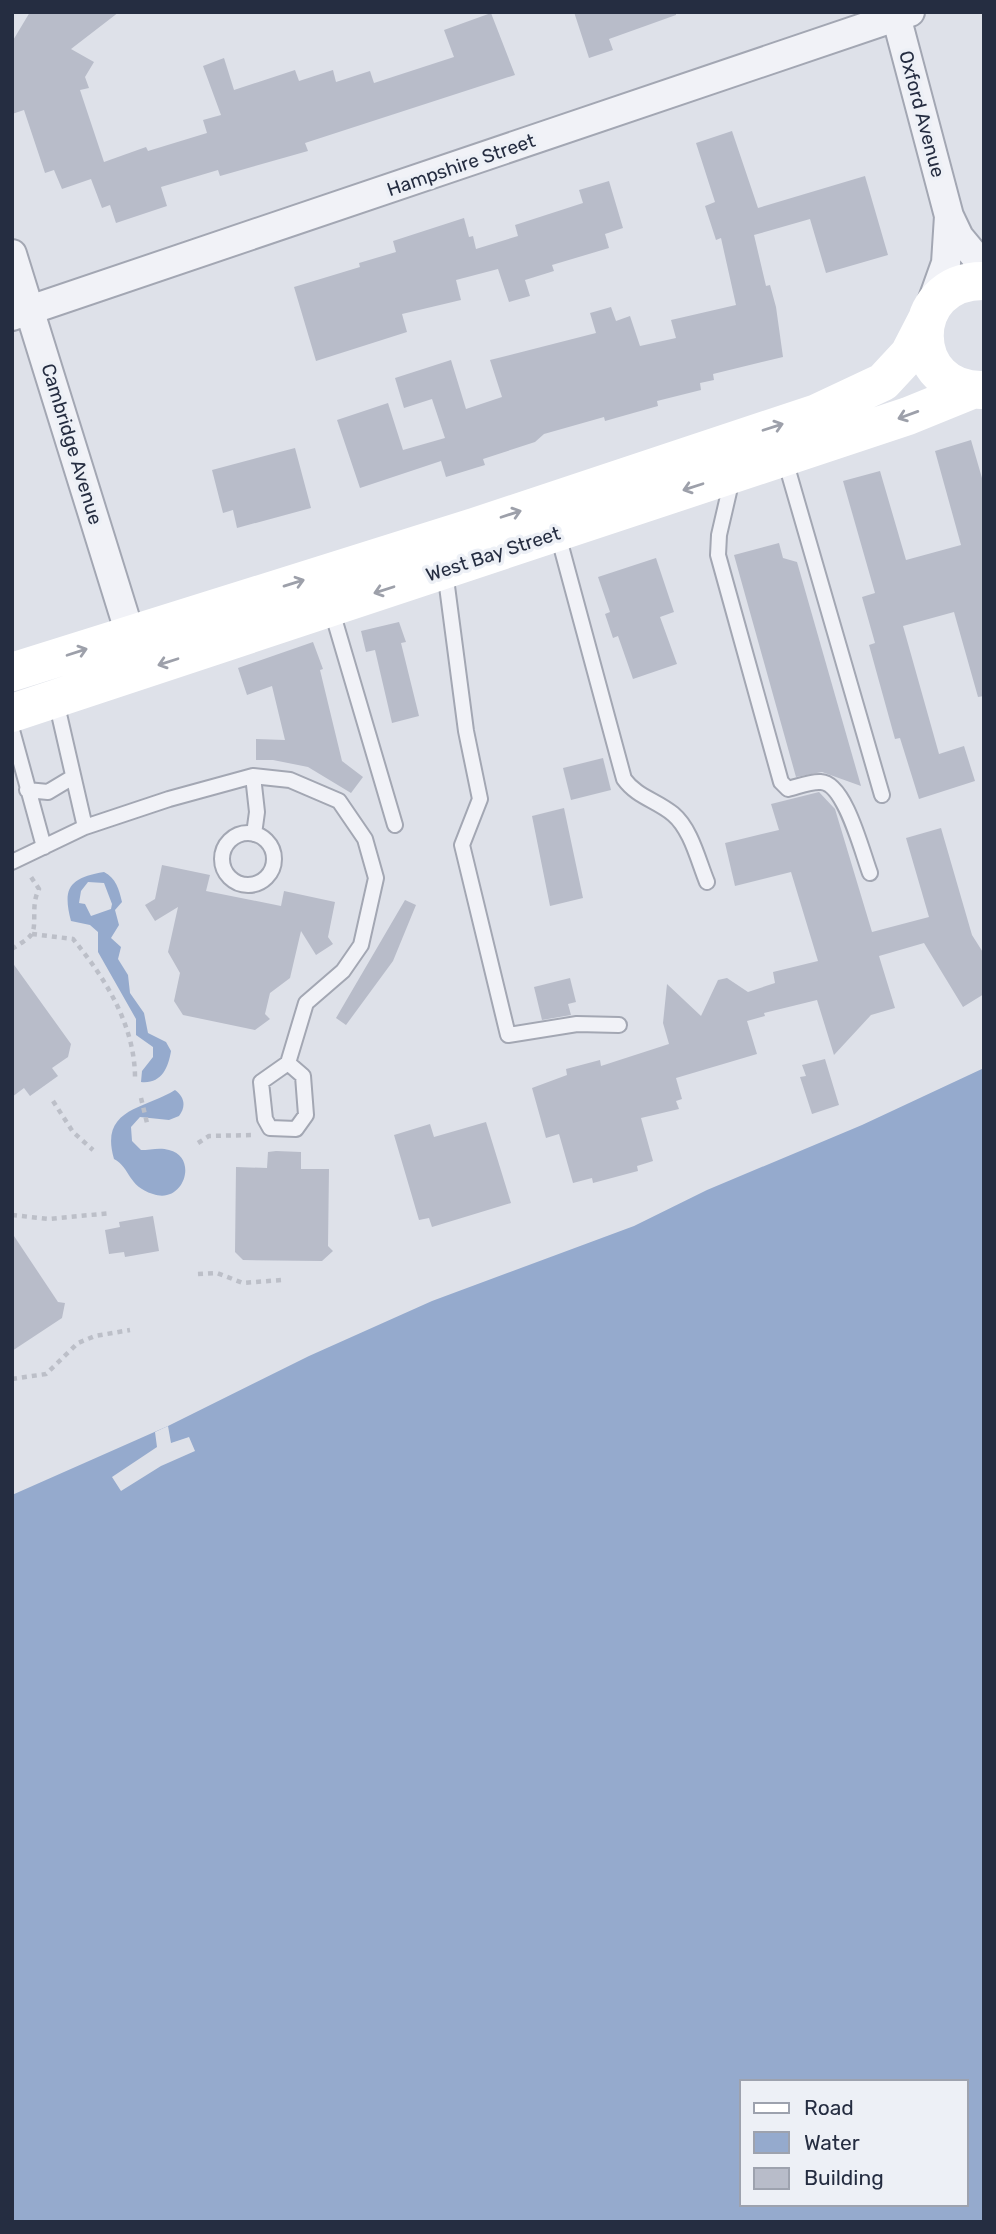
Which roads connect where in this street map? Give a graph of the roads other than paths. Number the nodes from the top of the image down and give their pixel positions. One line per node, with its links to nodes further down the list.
1 (900, 14): 2 (street, Oxford Avenue); 6 (street, Hampshire Street)
2 (948, 216): 4 (street, Oxford Avenue); 7 (street, Oxford Avenue)
3 (12, 254): 6 (street, Cambridge Avenue)
4 (984, 268)
5 (984, 281): 7 (main road)
6 (21, 314): 14 (street, Cambridge Avenue)
7 (928, 314): 8 (main road); 14 (main road, West Bay Street, one-way to 7)
8 (978, 390): 9 (main road, West Bay Street, one-way to 9)
9 (785, 457): 10 (main road, West Bay Street); 22 (lane)
10 (733, 474): 11 (main road, West Bay Street, one-way to 11); 28 (lane)
11 (557, 532): 12 (main road, West Bay Street); 29 (lane)
12 (445, 569): 13 (main road, West Bay Street, one-way to 13); 30 (lane)
13 (331, 608): 16 (main road, West Bay Street, one-way to 16); 23 (lane)
14 (130, 634): 15 (main road, West Bay Street, one-way to 14)
15 (12, 673)
16 (55, 699): 17 (main road, West Bay Street); 20 (lane)
17 (12, 713)
18 (12, 730): 21 (lane)
19 (253, 776): 24 (lane); 25 (lane); 31 (lane)
20 (73, 777): 21 (lane); 24 (lane)
21 (27, 790): 26 (lane)
22 (882, 795)
23 (395, 825)
24 (85, 827): 26 (lane)
25 (254, 834)
26 (44, 847): 27 (lane)
27 (16, 860)
28 (870, 873)
29 (707, 882)
30 (619, 1025)
31 (288, 1063): 31 (lane)

